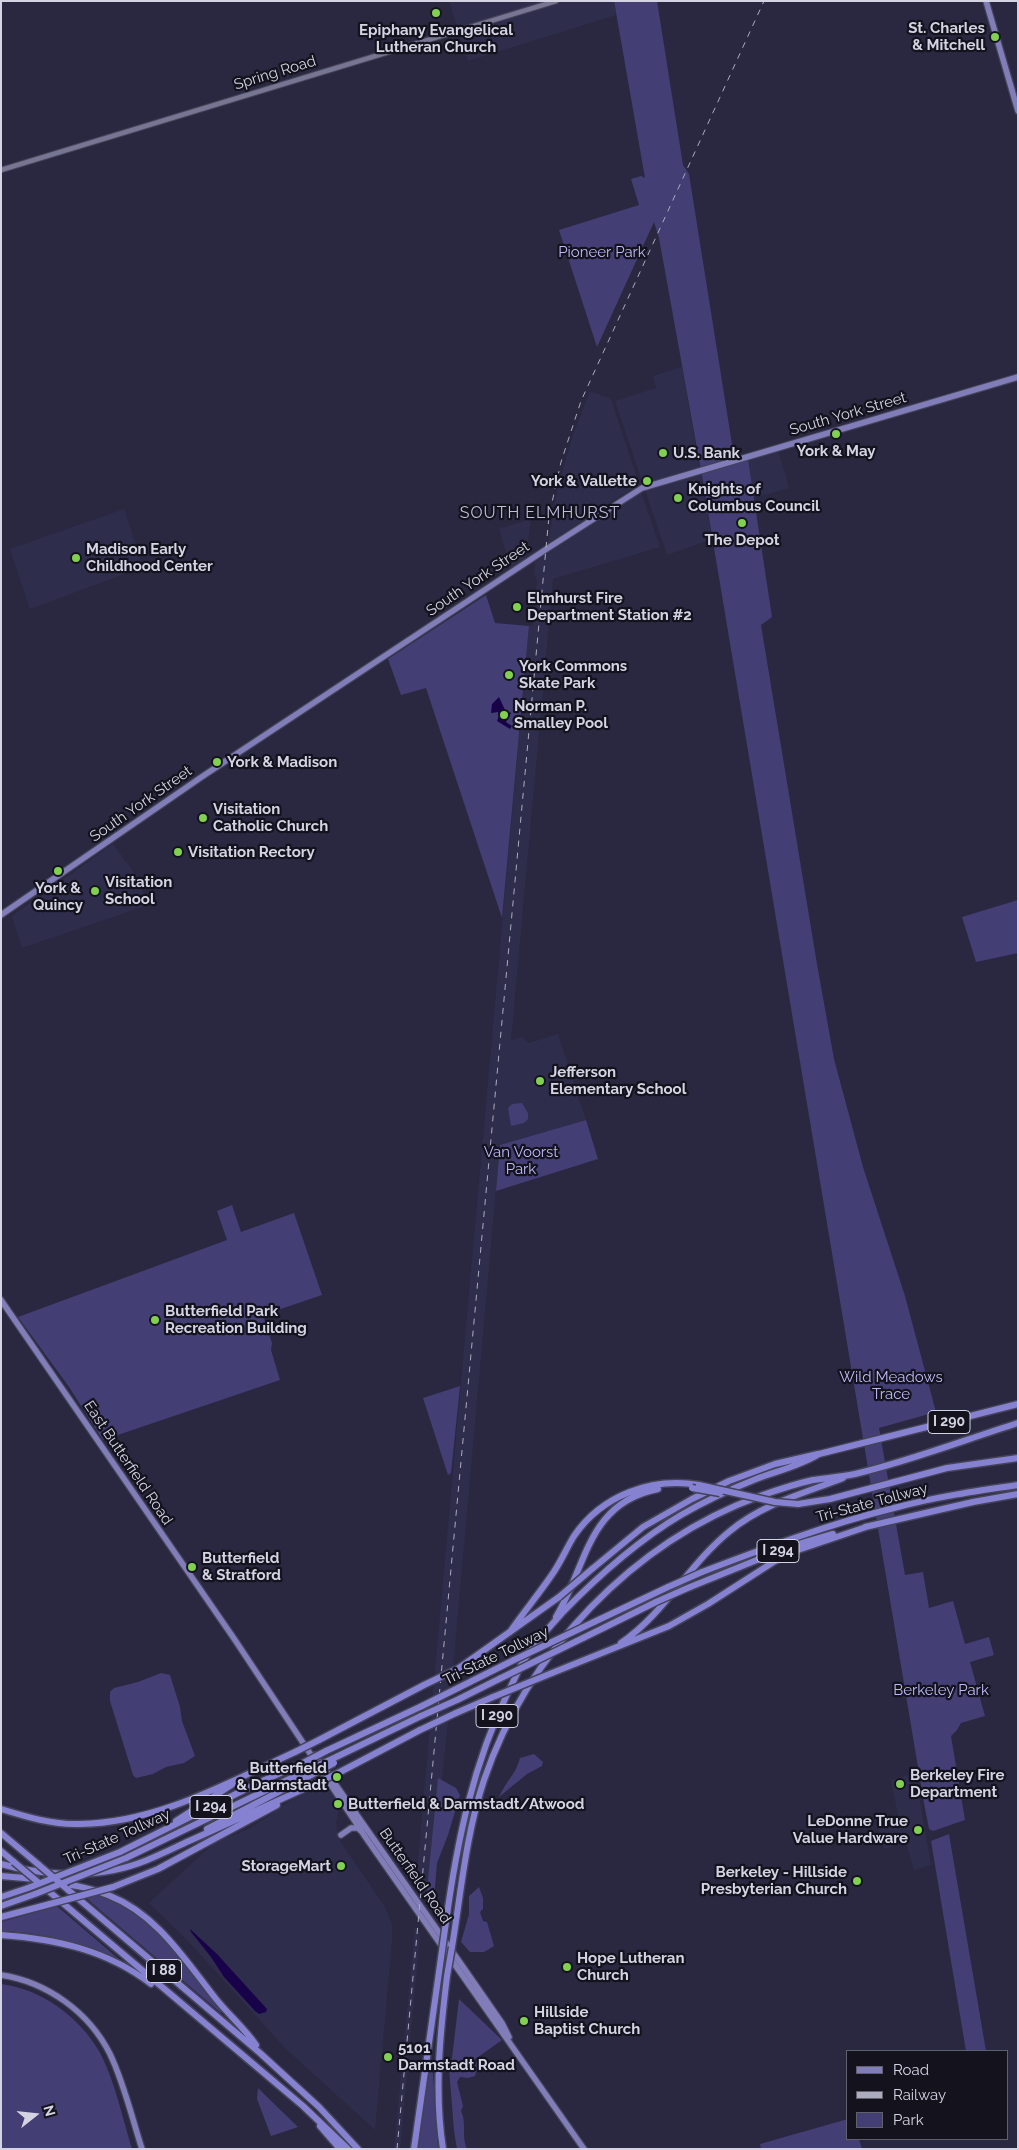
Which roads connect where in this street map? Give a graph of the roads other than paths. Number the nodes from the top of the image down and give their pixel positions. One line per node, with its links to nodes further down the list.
1 (556, 1): 4 (street, Spring Road)
2 (986, 1): 3 (main road)
3 (1018, 111)
4 (1, 170)
5 (1018, 377): 6 (main road, South York Street)
6 (4, 914): 7 (main road, South York Street)
7 (1, 920)
8 (1, 1300): 20 (main road, East Butterfield Road)
9 (1018, 1404): 11 (highway, I 290)
10 (1018, 1423): 13 (highway, I 290)
11 (819, 1454): 18 (highway, I 290); 19 (highway, bridge)
12 (1018, 1458): 16 (highway, bridge)
13 (858, 1473): 21 (highway); 49 (highway, I 290, bridge)
14 (1018, 1484): 29 (highway, Tri-State Tollway / I 294, bridge)
15 (1018, 1494): 17 (highway, Tri-State Tollway / I 294)
16 (744, 1496): 18 (highway, bridge); 19 (highway, bridge)
17 (869, 1526): 21 (highway); 24 (highway, Tri-State Tollway / I 294, bridge)
18 (552, 1623): 48 (highway, I 290, bridge)
19 (510, 1632): 23 (highway, bridge)
20 (235, 1640): 22 (main road, Butterfield Road)
21 (594, 1658): 25 (highway, bridge)
22 (292, 1725): 28 (main road, Butterfield Road); 41 (main road, Butterfield Road)
23 (255, 1770): 26 (highway); 29 (highway)
24 (310, 1773): 31 (highway); 36 (highway, Tri-State Tollway / I 294, bridge)
25 (318, 1783): 31 (highway); 37 (highway, bridge)
26 (1, 1809)
27 (1, 1833): 42 (highway, I 88, bridge)
28 (362, 1833): 30 (main road); 41 (main road, Butterfield Road)
29 (158, 1834): 35 (highway, Tri-State Tollway / I 294, bridge)
30 (341, 1835)
31 (169, 1850): 33 (highway)
32 (1, 1851): 40 (highway, I 88, bridge)
33 (1, 1864)
34 (1, 1876): 42 (highway)
35 (1, 1896)
36 (1, 1906)
37 (1, 1917)
38 (1, 1936): 40 (highway)
39 (1, 1975): 44 (main road)
40 (189, 2010): 43 (highway, I 88)
41 (512, 2044): 50 (main road, Butterfield Road)
42 (260, 2053): 47 (highway, I 88)
43 (303, 2106): 45 (highway); 46 (highway, I 88)
44 (142, 2149)
45 (340, 2149)
46 (348, 2149)
47 (358, 2149)
48 (414, 2149)
49 (443, 2149)
50 (584, 2149)

